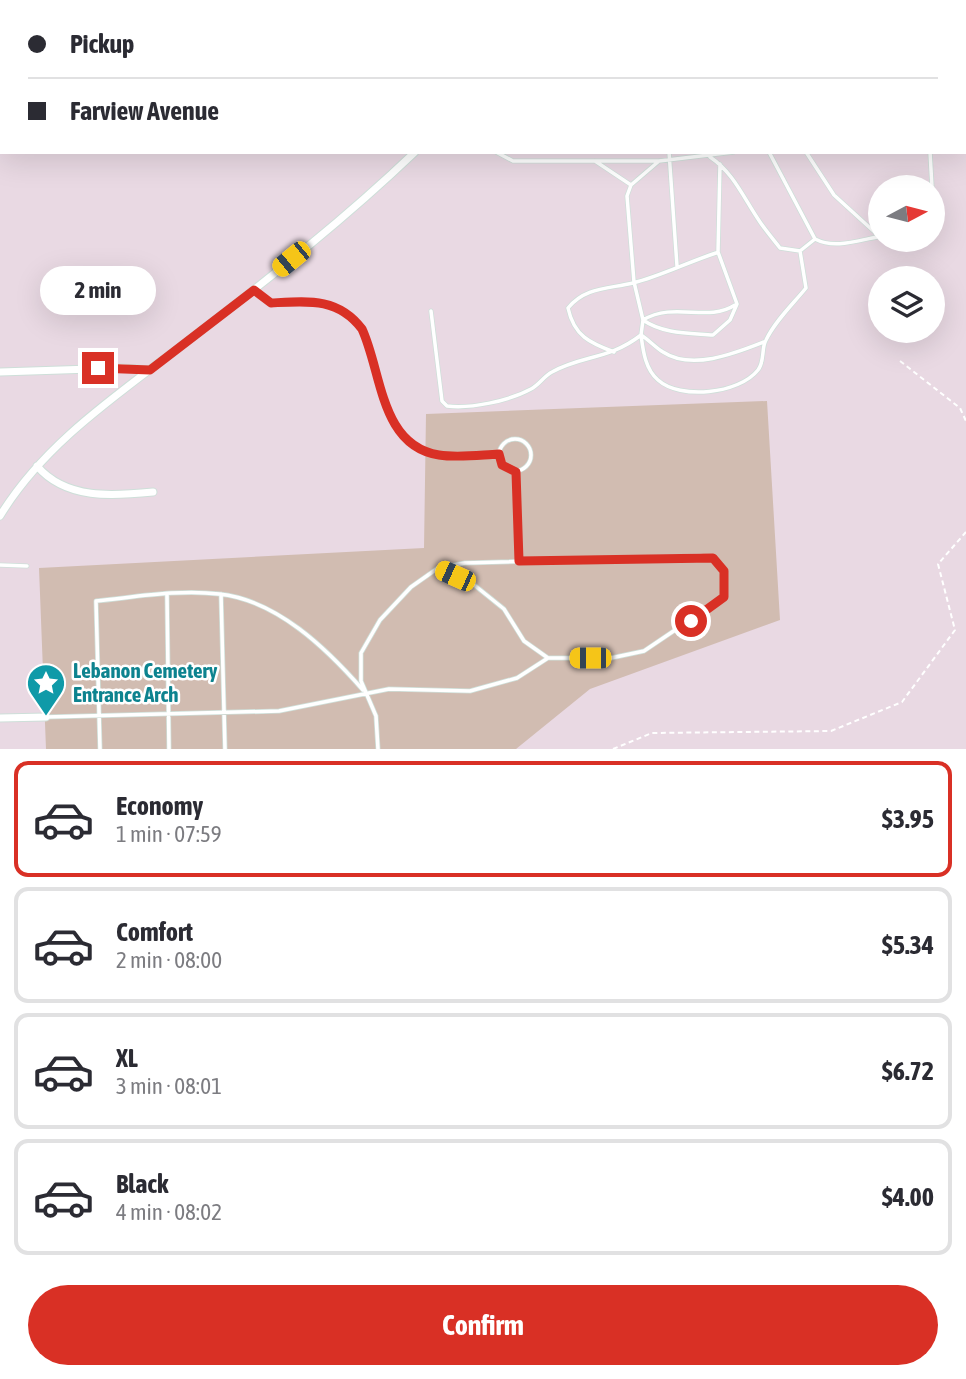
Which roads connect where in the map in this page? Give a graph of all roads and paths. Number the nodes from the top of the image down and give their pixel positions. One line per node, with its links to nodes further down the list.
1 (413, 154): 22 (street)
2 (500, 154): 9 (lane)
3 (669, 154): 10 (lane)
4 (719, 154): 8 (lane)
5 (770, 154): 16 (lane)
6 (807, 154): 15 (lane)
7 (930, 154): 13 (lane)
8 (708, 156): 10 (lane); 12 (lane)
9 (593, 159): 11 (lane); 14 (lane)
10 (668, 160): 11 (lane); 20 (lane)
11 (659, 161): 14 (lane)
12 (720, 164): 18 (lane); 23 (lane)
13 (931, 175)
14 (631, 185): 21 (lane)
15 (868, 227)
16 (815, 239): 17 (lane); 18 (lane)
17 (868, 239)
18 (800, 251): 27 (lane)
19 (716, 253): 20 (lane)
20 (677, 266): 21 (lane)
21 (634, 282): 25 (lane); 28 (lane)
22 (254, 290): 30 (street); 33 (lane)
23 (737, 304): 25 (lane); 25 (lane)
24 (431, 311): 28 (lane)
25 (643, 320): 26 (lane)
26 (641, 335): 27 (lane); 27 (lane); 28 (lane)
27 (764, 342)
28 (614, 352)
29 (900, 361): 32 (path)
30 (150, 370): 31 (street); 34 (street)
31 (0, 372)
32 (966, 421)
33 (499, 454): 35 (lane); 35 (lane)
34 (37, 466): 36 (street); 37 (street)
35 (516, 472): 39 (lane)
36 (153, 492)
37 (0, 516)
38 (966, 532): 56 (path)
39 (519, 561): 42 (lane); 45 (lane)
40 (0, 565): 41 (lane)
41 (27, 566)
42 (438, 568): 45 (lane); 46 (lane)
43 (221, 594): 44 (lane); 46 (lane); 47 (lane)
44 (167, 595): 48 (lane); 49 (lane)
45 (548, 658): 46 (lane)
46 (367, 694): 47 (lane); 55 (lane)
47 (224, 712): 48 (lane); 54 (lane)
48 (168, 713): 49 (lane); 53 (lane)
49 (99, 715): 50 (lane); 52 (lane)
50 (46, 717): 51 (street)
51 (0, 718)
52 (100, 749)
53 (169, 749)
54 (225, 749)
55 (378, 749)
56 (613, 749)

